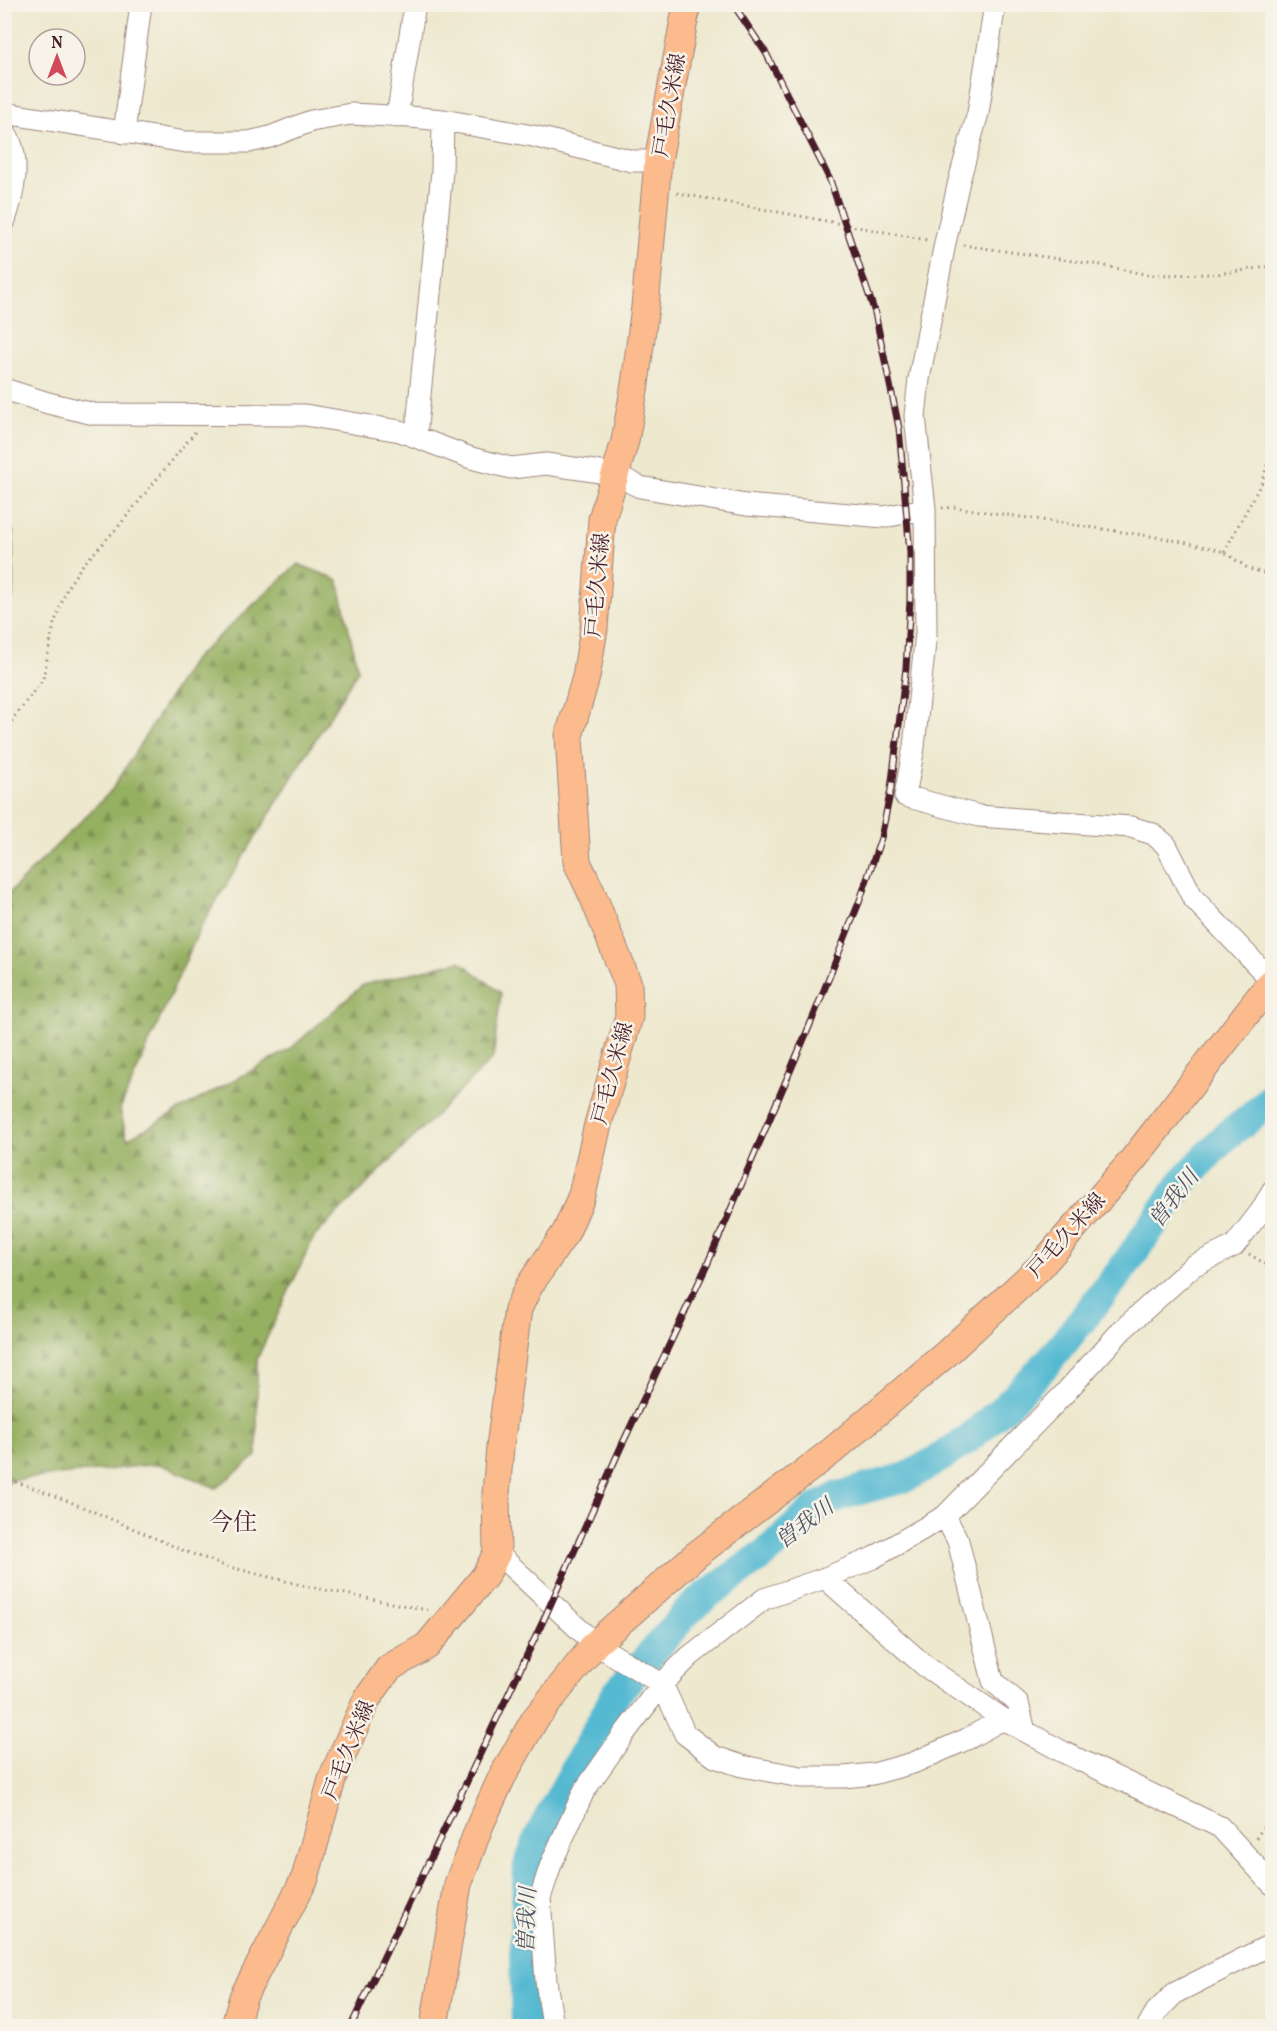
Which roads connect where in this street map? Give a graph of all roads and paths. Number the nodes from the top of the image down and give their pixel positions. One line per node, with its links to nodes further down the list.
1 (141, 4): 9 (street)
2 (415, 4): 6 (street)
3 (687, 4): 10 (main road, 戸毛久米線)
4 (995, 4): 13 (street)
5 (4, 113): 9 (street)
6 (397, 117): 7 (street); 9 (street)
7 (443, 120): 10 (street); 17 (street)
8 (4, 130): 12 (street)
9 (124, 133)
10 (658, 161): 11 (main road, 戸毛久米線)
11 (654, 194): 13 (path); 19 (main road, 戸毛久米線)
12 (4, 223)
13 (945, 243): 14 (path); 20 (street)
14 (1272, 269)
15 (4, 388): 16 (street)
16 (210, 414): 17 (street); 23 (path)
17 (416, 436): 19 (street)
18 (1272, 446): 21 (path)
19 (614, 474): 20 (street); 30 (main road, 戸毛久米線)
20 (925, 509): 21 (path); 24 (street)
21 (1224, 552): 22 (path)
22 (1272, 575)
23 (4, 731)
24 (1272, 981): 33 (main road, 戸毛久米線)
25 (1272, 1191): 26 (street)
26 (1234, 1246): 27 (path); 29 (street)
27 (1272, 1268)
28 (4, 1478): 32 (path)
29 (945, 1516): 31 (street); 36 (street)
30 (497, 1553): 32 (main road, 戸毛久米線); 33 (street)
31 (825, 1578): 34 (street); 35 (street)
32 (453, 1615): 41 (main road, 戸毛久米線)
33 (595, 1644): 34 (street); 42 (main road, 戸毛久米線)
34 (662, 1684): 35 (street); 43 (street)
35 (1003, 1719): 36 (street)
36 (1025, 1731): 38 (street)
37 (1272, 1814): 38 (path)
38 (1245, 1854): 39 (street)
39 (1272, 1884)
40 (1272, 1944): 44 (street)
41 (235, 2026)
42 (434, 2026)
43 (553, 2026)
44 (1148, 2026)

